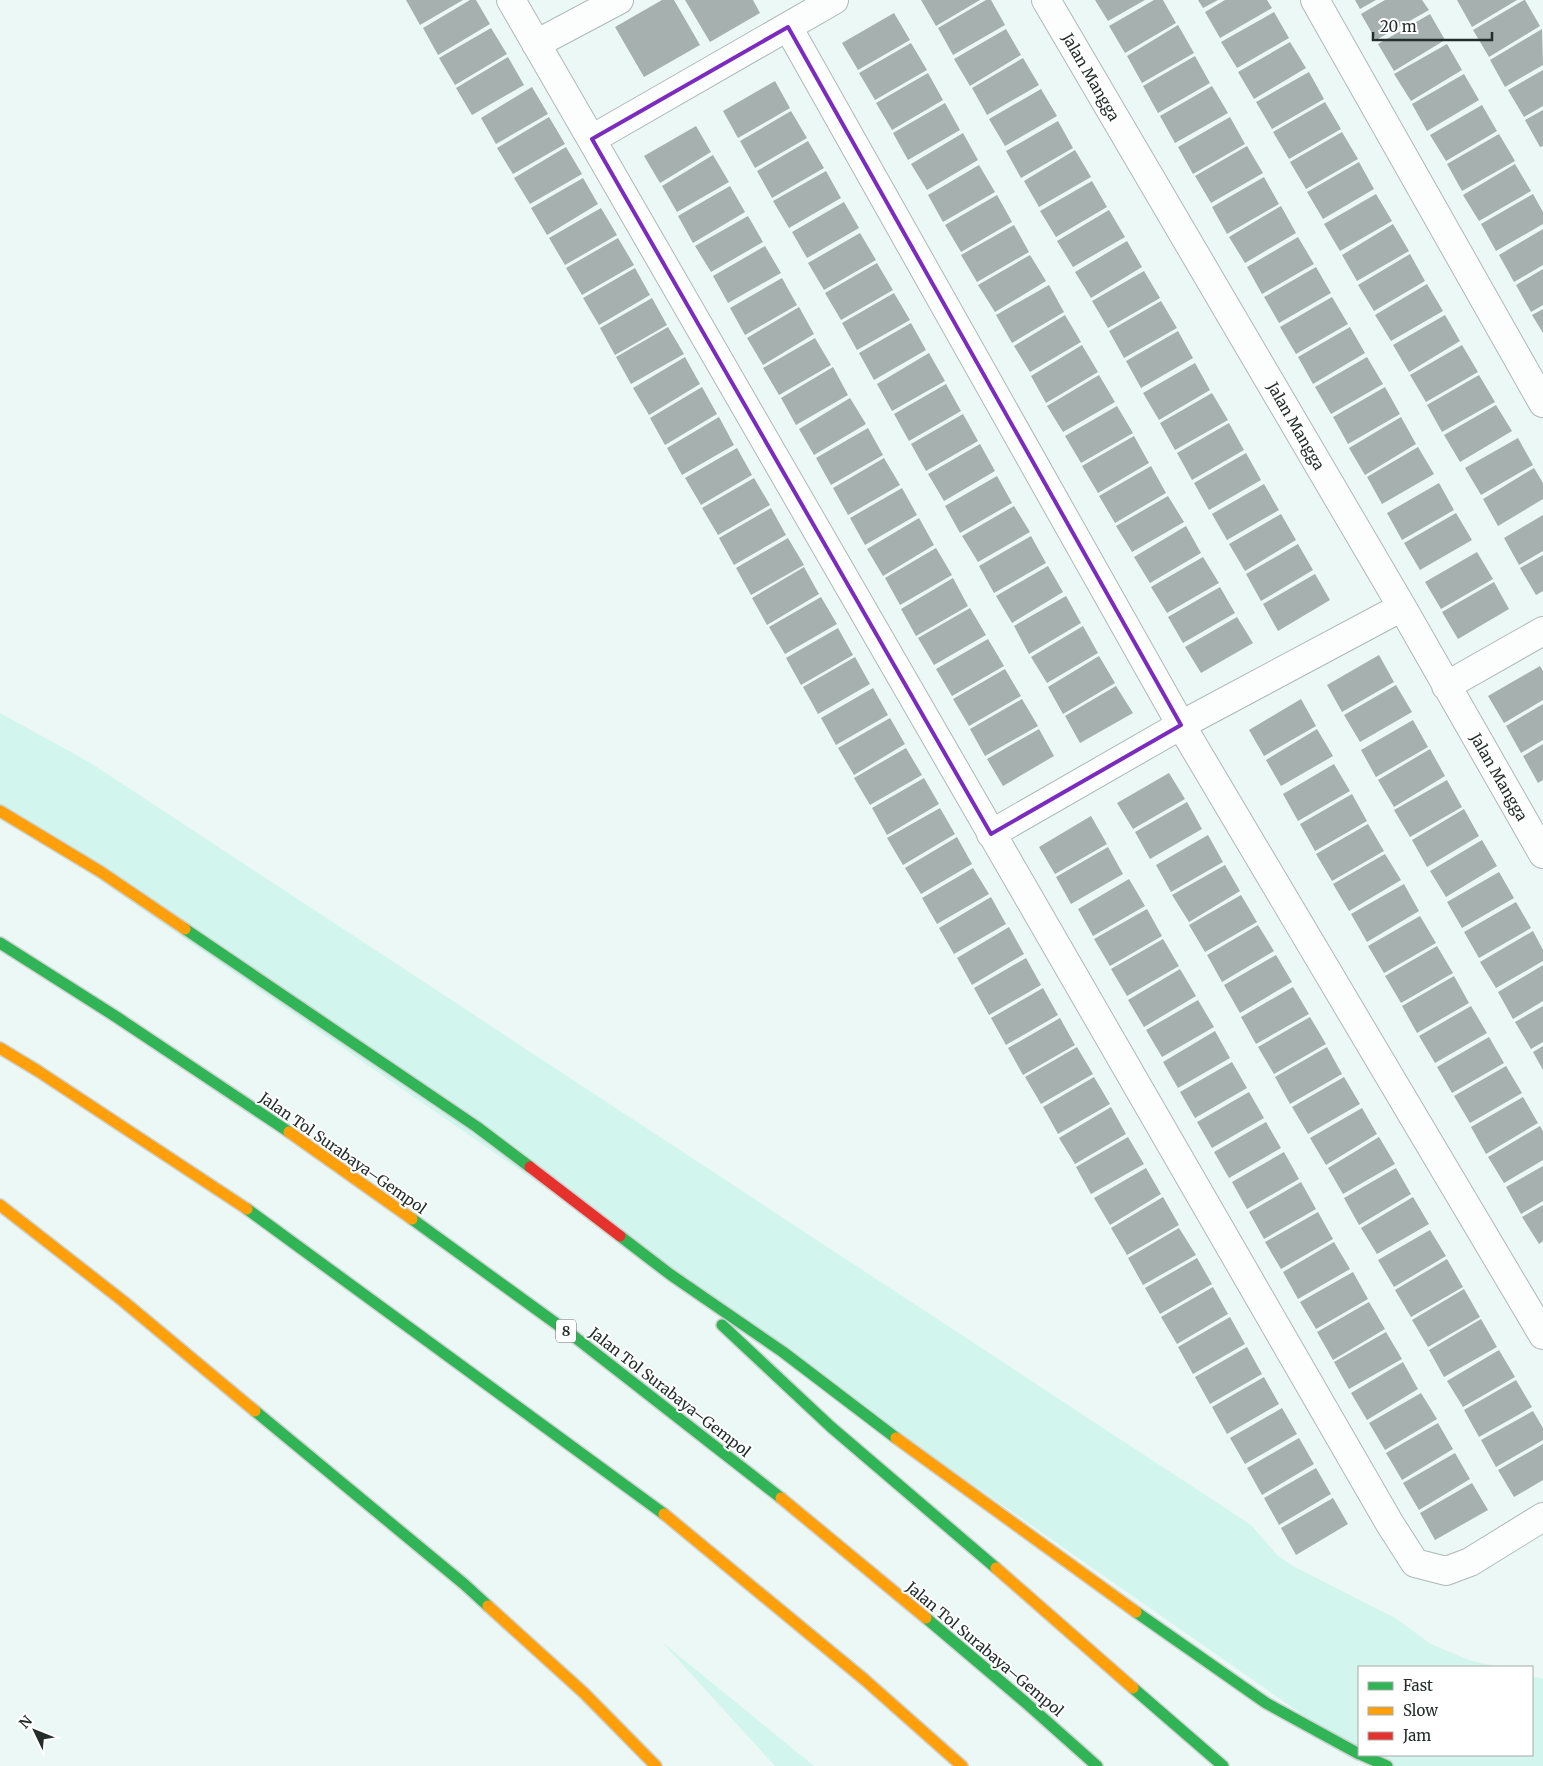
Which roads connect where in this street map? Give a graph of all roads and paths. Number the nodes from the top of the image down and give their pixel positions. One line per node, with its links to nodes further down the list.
1 (511, 0): 7 (street)
2 (619, 0): 7 (street)
3 (834, 0): 6 (street)
4 (1046, 0): 10 (street, Jalan Mangga)
5 (1315, 0): 9 (street)
6 (788, 27): 8 (street); 13 (street)
7 (536, 44): 8 (street)
8 (592, 139): 15 (street)
9 (1543, 403)
10 (1402, 607): 12 (street, Jalan Mangga); 13 (street)
11 (1543, 631): 12 (street)
12 (1446, 686): 16 (street, Jalan Mangga)
13 (1181, 725): 15 (street); 21 (street)
14 (0, 811): 20 (highway)
15 (991, 834): 22 (street)
16 (1543, 854)
17 (0, 943): 27 (highway, Jalan Tol Surabaya–Gempol / 8)
18 (0, 1048): 26 (highway)
19 (0, 1205): 25 (highway)
20 (671, 1275): 23 (highway); 28 (highway)
21 (1543, 1334)
22 (1543, 1518)
23 (1358, 1752)
24 (1365, 1756): 29 (highway)
25 (656, 1766)
26 (962, 1766)
27 (1097, 1766)
28 (1223, 1766)
29 (1387, 1766)

